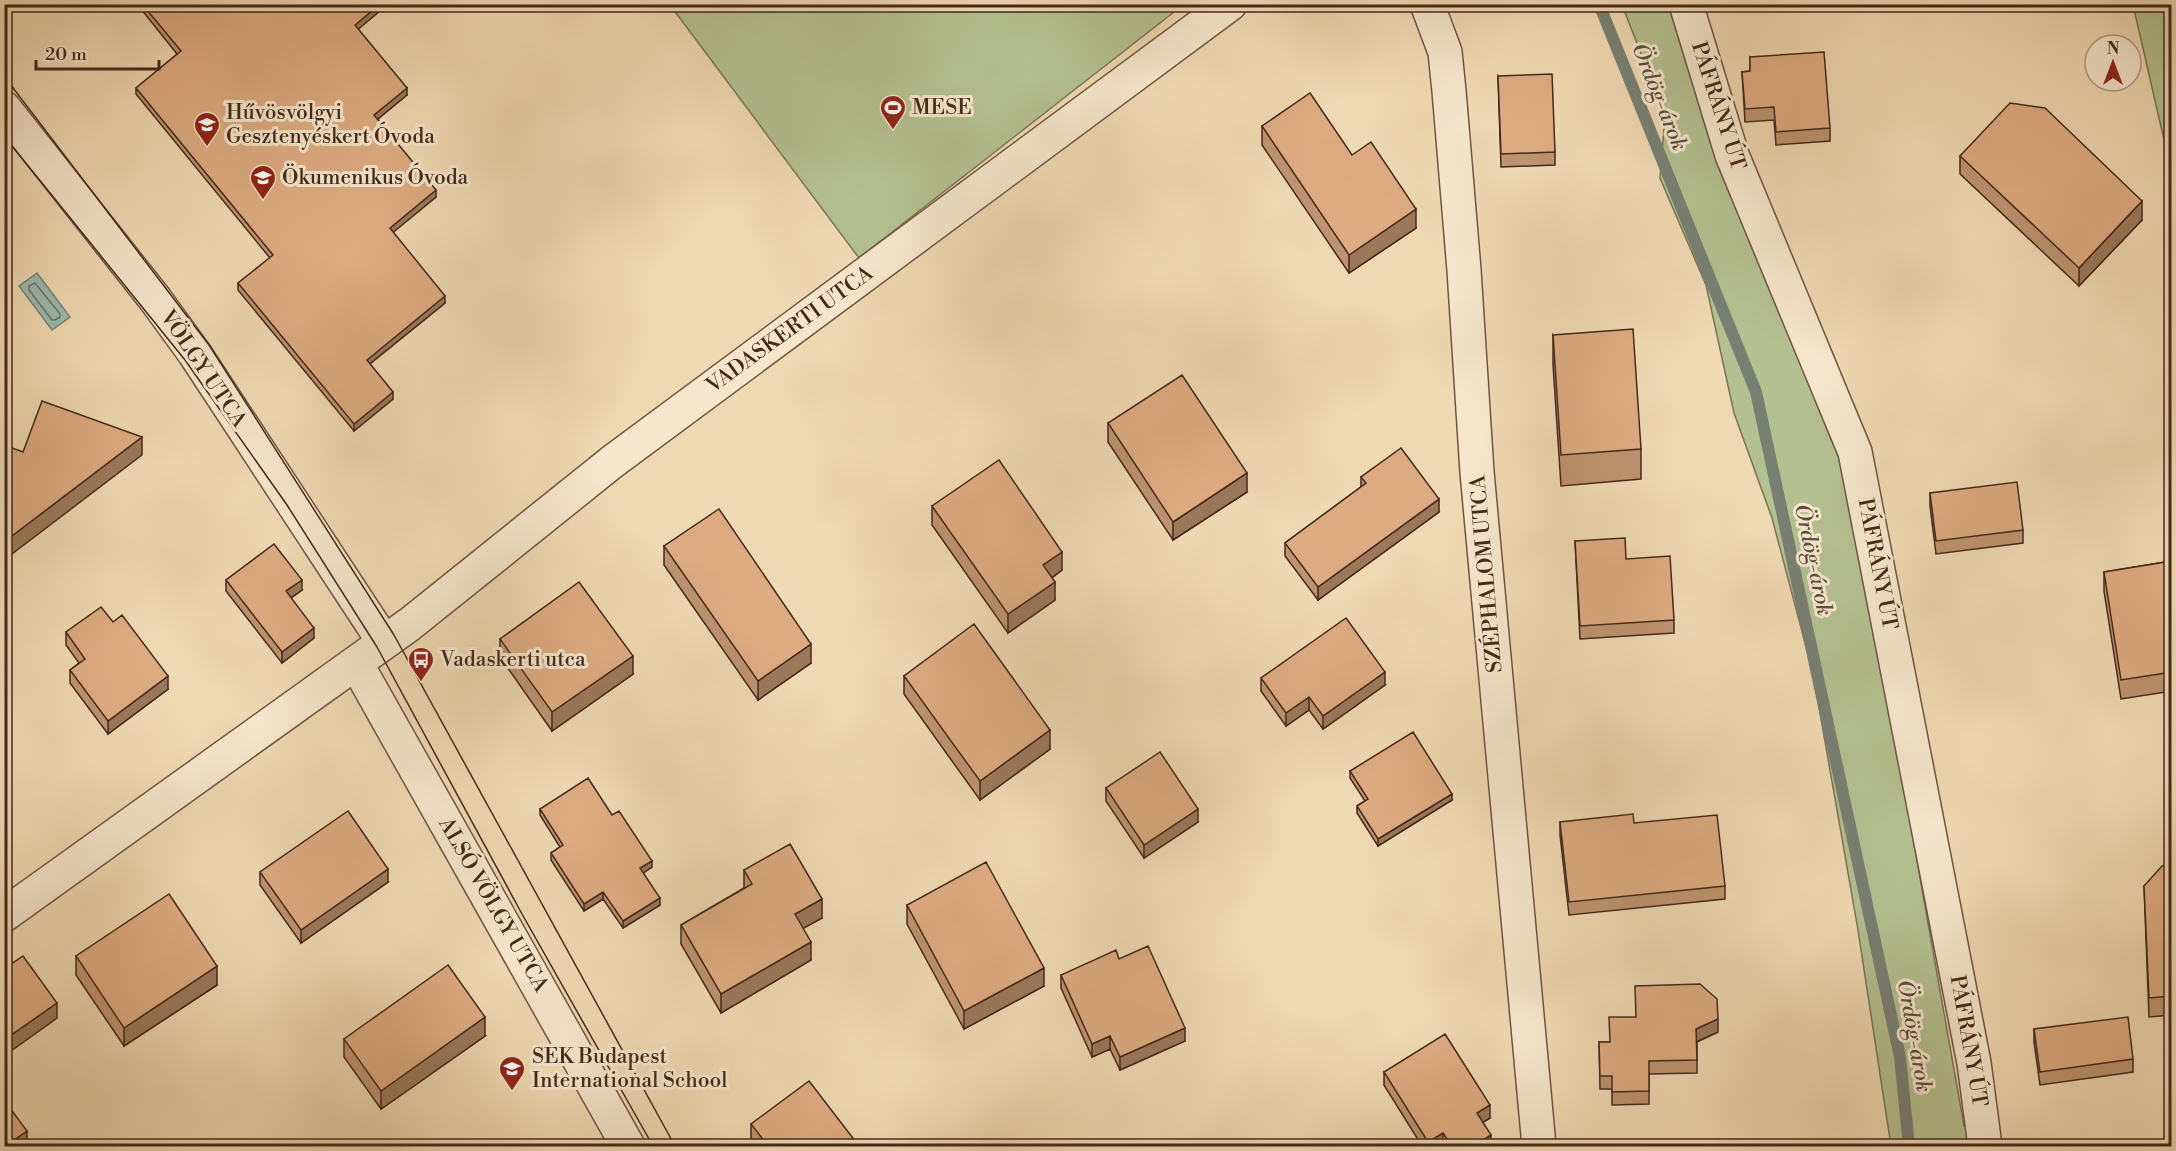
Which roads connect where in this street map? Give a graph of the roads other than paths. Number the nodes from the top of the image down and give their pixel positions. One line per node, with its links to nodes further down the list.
1 (1230, 4): 5 (street, VADASKERTI UTCA)
2 (1427, 4): 9 (street, SZÉPHALOM UTCA)
3 (1686, 4): 10 (street, PÁFRÁNY ÚT)
4 (4, 108): 5 (street, VÖLGY UTCA)
5 (384, 642): 6 (street, VADASKERTI UTCA)
6 (356, 663): 7 (street, VADASKERTI UTCA); 8 (street, ALSÓ VÖLGY UTCA)
7 (4, 915)
8 (628, 1146)
9 (1539, 1146)
10 (1984, 1146)

